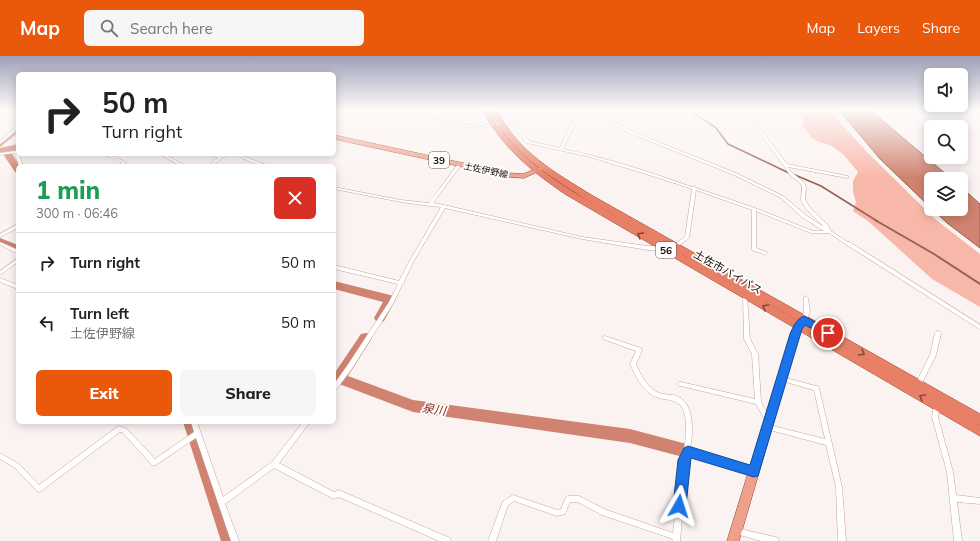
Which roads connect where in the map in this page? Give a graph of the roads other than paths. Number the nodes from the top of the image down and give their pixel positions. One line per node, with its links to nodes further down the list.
1 (12, 133): 8 (street)
2 (502, 133): 24 (highway, 土佐市バイパス / 56)
3 (520, 133): 9 (street)
4 (569, 133): 9 (street)
5 (632, 133): 34 (street)
6 (761, 133): 23 (street)
7 (336, 137): 22 (main road, 土佐伊野線 / 39)
8 (0, 143)
9 (561, 149): 26 (street)
10 (16, 153): 11 (street)
11 (0, 154)
12 (109, 156): 18 (street)
13 (165, 156): 19 (street)
14 (216, 156): 17 (street)
15 (224, 156): 17 (street)
16 (241, 156): 21 (street)
17 (221, 158): 20 (street)
18 (122, 164)
19 (180, 164)
20 (213, 164)
21 (261, 164)
22 (459, 165): 24 (main road, 土佐伊野線 / 39); 28 (street)
23 (785, 165): 25 (street); 34 (street)
24 (539, 169): 38 (highway, 土佐市バイパス / 56); 39 (highway, 土佐市バイパス / 56, one-way to 24)
25 (847, 177)
26 (694, 187): 30 (street); 38 (street)
27 (336, 188): 28 (street)
28 (430, 204): 29 (street)
29 (444, 206): 39 (street); 46 (street)
30 (754, 209): 31 (street); 41 (street)
31 (788, 222): 33 (street); 34 (street)
32 (16, 227): 35 (street)
33 (795, 230)
34 (831, 232): 37 (street)
35 (0, 236)
36 (0, 243): 40 (street)
37 (849, 244): 51 (street)
38 (676, 247): 39 (street); 50 (highway, 土佐市バイパス / 56)
39 (664, 249): 48 (highway, 土佐市バイパス / 56)
40 (16, 251)
41 (765, 253)
42 (16, 261): 44 (street)
43 (336, 267): 46 (street)
44 (0, 273)
45 (0, 280): 47 (street)
46 (402, 283): 57 (street)
47 (16, 285)
48 (745, 296): 50 (highway, 土佐市バイパス / 56, one-way to 48); 59 (street)
49 (806, 298): 50 (street)
50 (801, 323): 54 (main road); 56 (highway, 土佐市バイパス / 56, one-way to 56); 58 (highway, 土佐市バイパス / 56, one-way to 50)
51 (980, 327)
52 (938, 333): 56 (street)
53 (605, 338): 67 (street)
54 (782, 379): 63 (main road); 66 (street)
55 (681, 384): 59 (street)
56 (918, 384): 58 (highway, 土佐市バイパス / 56)
57 (336, 385)
58 (938, 401): 60 (highway, 土佐市バイパス / 56); 64 (highway, 土佐市バイパス / 56); 71 (street)
59 (758, 402): 63 (street)
60 (980, 420)
61 (195, 424): 65 (street)
62 (306, 424): 69 (street)
63 (768, 424): 66 (street); 70 (main road)
64 (980, 431)
65 (198, 433): 68 (street); 73 (street)
66 (828, 443): 81 (street)
67 (688, 451): 70 (street); 75 (street)
68 (0, 456)
69 (274, 464): 73 (street); 77 (street)
70 (754, 472): 74 (main road)
71 (953, 498): 72 (street); 82 (street)
72 (980, 501)
73 (222, 502): 76 (street)
74 (736, 530): 79 (main road); 80 (street)
75 (676, 539): 78 (street)
76 (235, 541)
77 (447, 541)
78 (492, 541)
79 (732, 541)
80 (775, 541)
81 (842, 541)
82 (958, 541)

